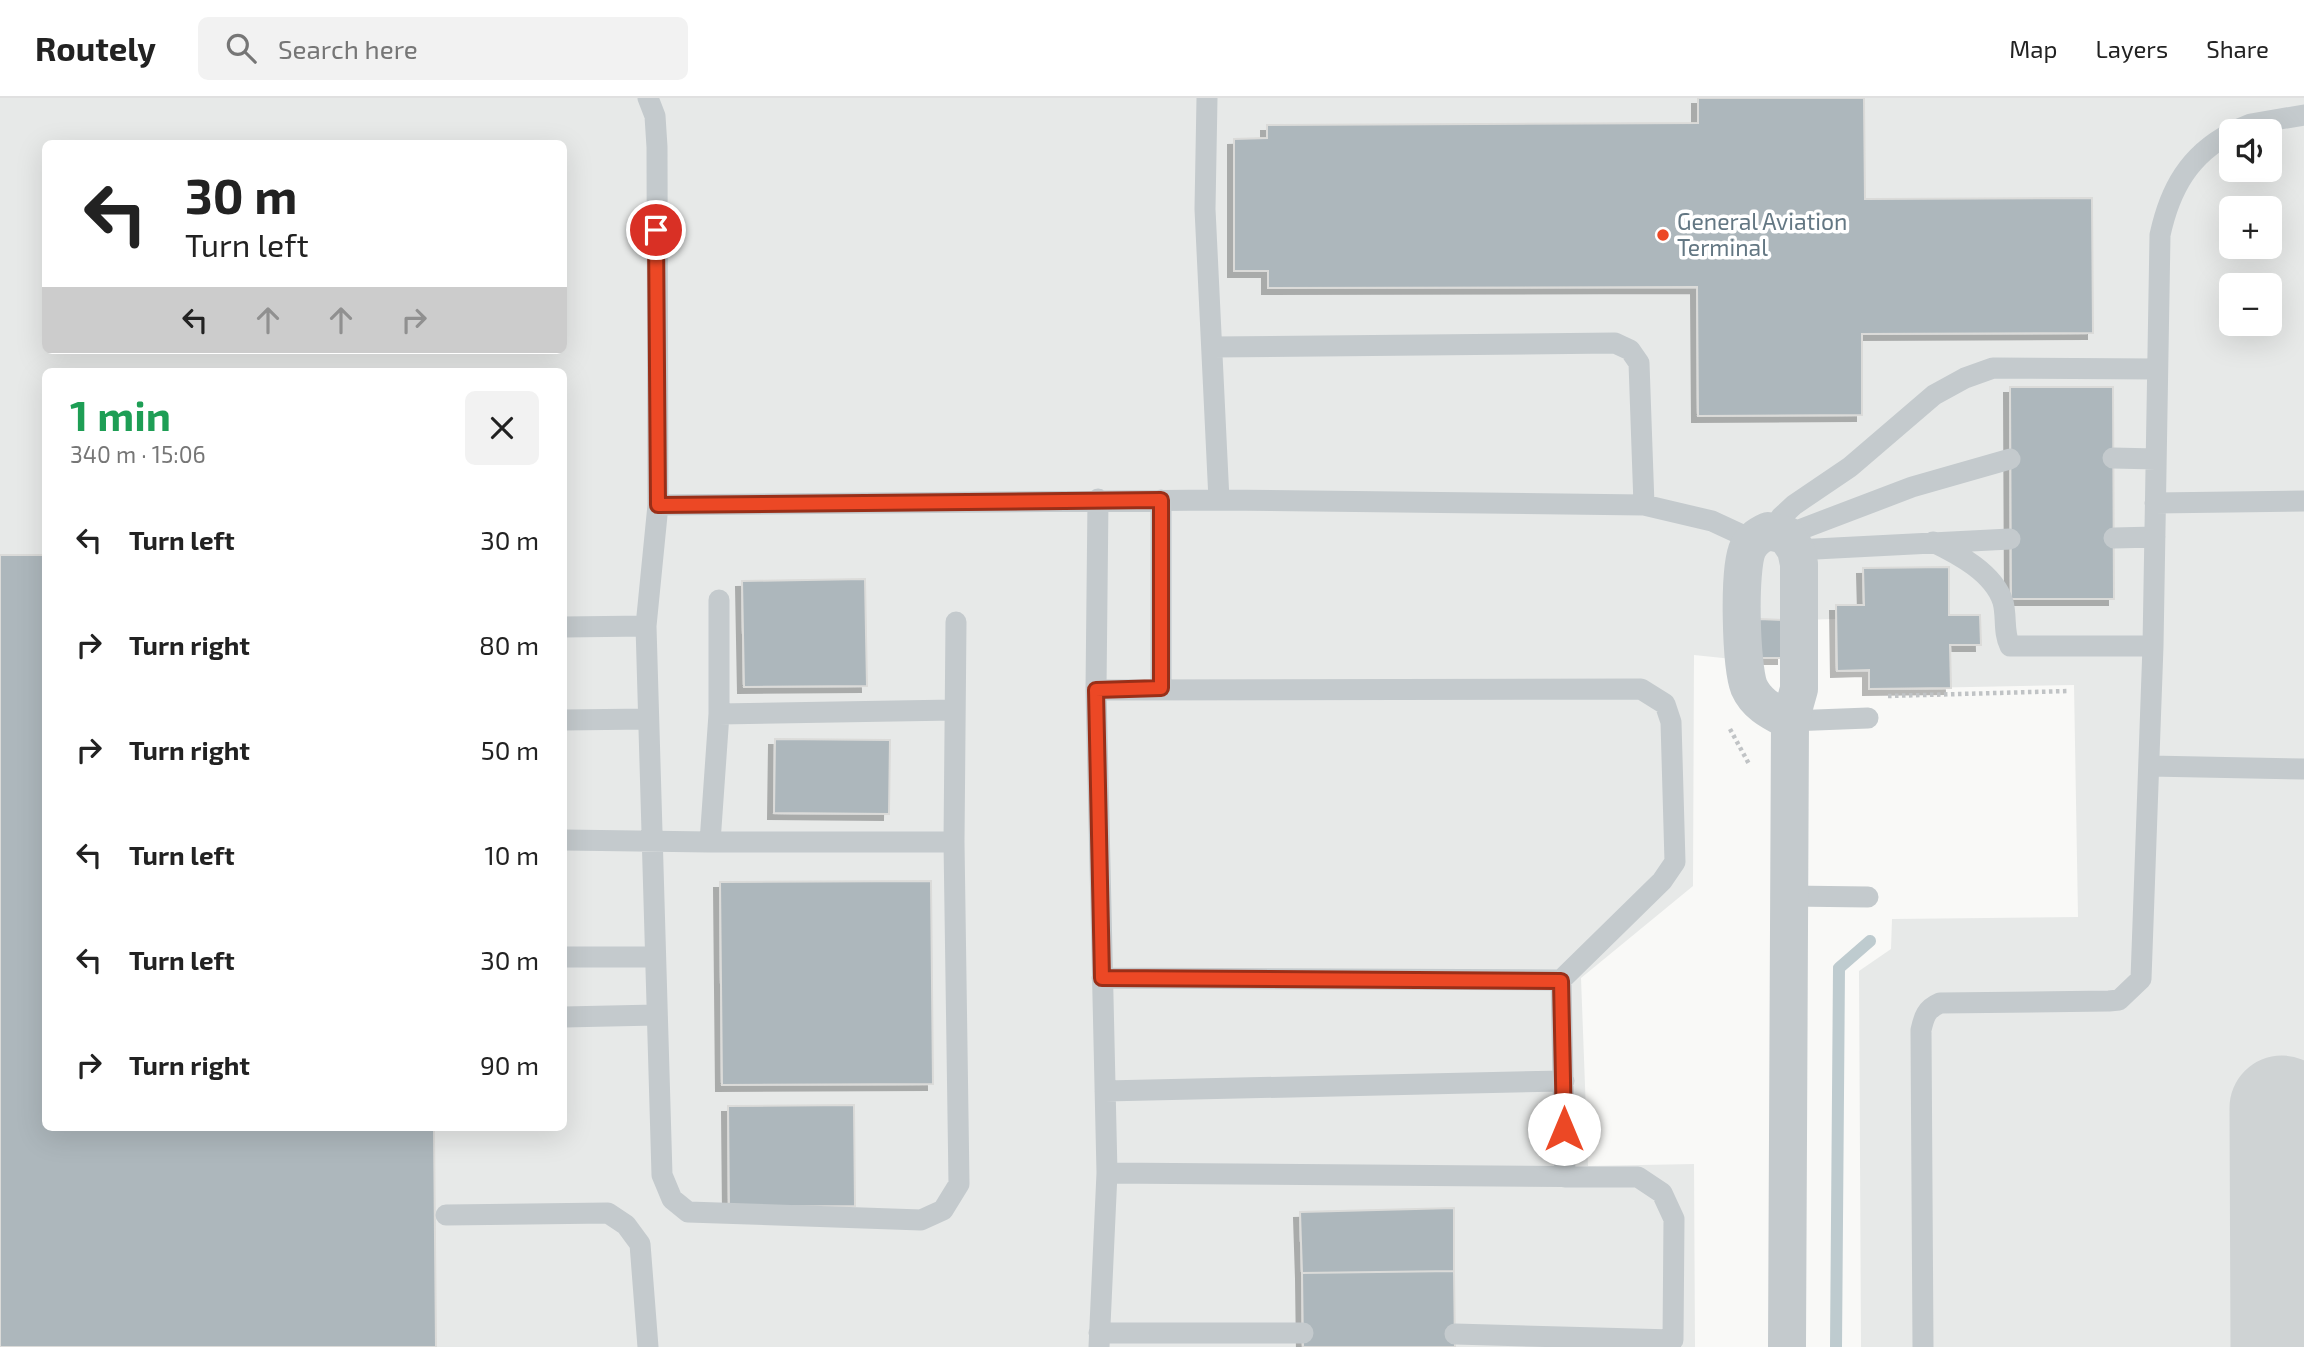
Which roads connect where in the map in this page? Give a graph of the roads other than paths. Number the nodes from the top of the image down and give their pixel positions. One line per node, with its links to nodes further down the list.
1 (648, 98): 16 (lane)
2 (1207, 98): 6 (lane)
3 (2304, 115): 4 (lane)
4 (2280, 119)
5 (2219, 139): 7 (lane)
6 (1213, 347): 12 (lane); 17 (lane)
7 (2156, 369): 10 (lane); 20 (lane)
8 (2113, 458): 10 (lane)
9 (2010, 459): 20 (lane)
10 (2156, 459): 15 (lane)
11 (1098, 499): 13 (lane); 16 (lane); 29 (lane)
12 (1219, 499): 13 (lane); 17 (lane)
13 (1161, 500): 28 (lane)
14 (2304, 501): 15 (lane)
15 (2155, 503): 18 (lane)
16 (658, 505): 25 (lane)
17 (1644, 505): 20 (lane)
18 (2155, 537): 19 (lane); 27 (lane)
19 (2114, 538)
20 (1777, 539): 22 (lane); 35 (street); 35 (street)
21 (2010, 539): 22 (lane)
22 (1933, 542): 27 (lane)
23 (719, 600): 31 (lane)
24 (956, 622): 30 (lane)
25 (646, 626): 26 (lane); 33 (lane)
26 (567, 627)
27 (2153, 646): 36 (lane)
28 (1161, 688): 29 (lane); 47 (lane)
29 (1096, 690): 46 (lane)
30 (954, 710): 31 (lane); 41 (lane)
31 (719, 713): 40 (lane)
32 (1868, 718): 35 (lane)
33 (647, 719): 34 (lane); 39 (lane)
34 (567, 720)
35 (1790, 721): 42 (street)
36 (2150, 766): 37 (lane); 61 (lane)
37 (2304, 768)
38 (567, 840): 39 (lane)
39 (652, 840): 40 (lane); 45 (lane)
40 (709, 842): 41 (lane)
41 (954, 842): 48 (lane)
42 (1790, 896): 43 (lane); 60 (street)
43 (1868, 897)
44 (567, 957): 45 (lane)
45 (653, 957): 48 (lane)
46 (1102, 978): 47 (lane); 51 (lane)
47 (1561, 981): 50 (lane)
48 (656, 1015): 49 (lane)
49 (567, 1017)
50 (1564, 1081): 51 (lane); 53 (lane)
51 (1105, 1091): 52 (lane)
52 (1107, 1172): 53 (lane); 57 (lane)
53 (1565, 1177): 58 (lane)
54 (446, 1214): 59 (lane)
55 (1303, 1333): 57 (lane)
56 (1455, 1334): 58 (lane)
57 (1099, 1340)
58 (1673, 1343)
59 (648, 1347)
60 (1787, 1347)
61 (1923, 1347)

